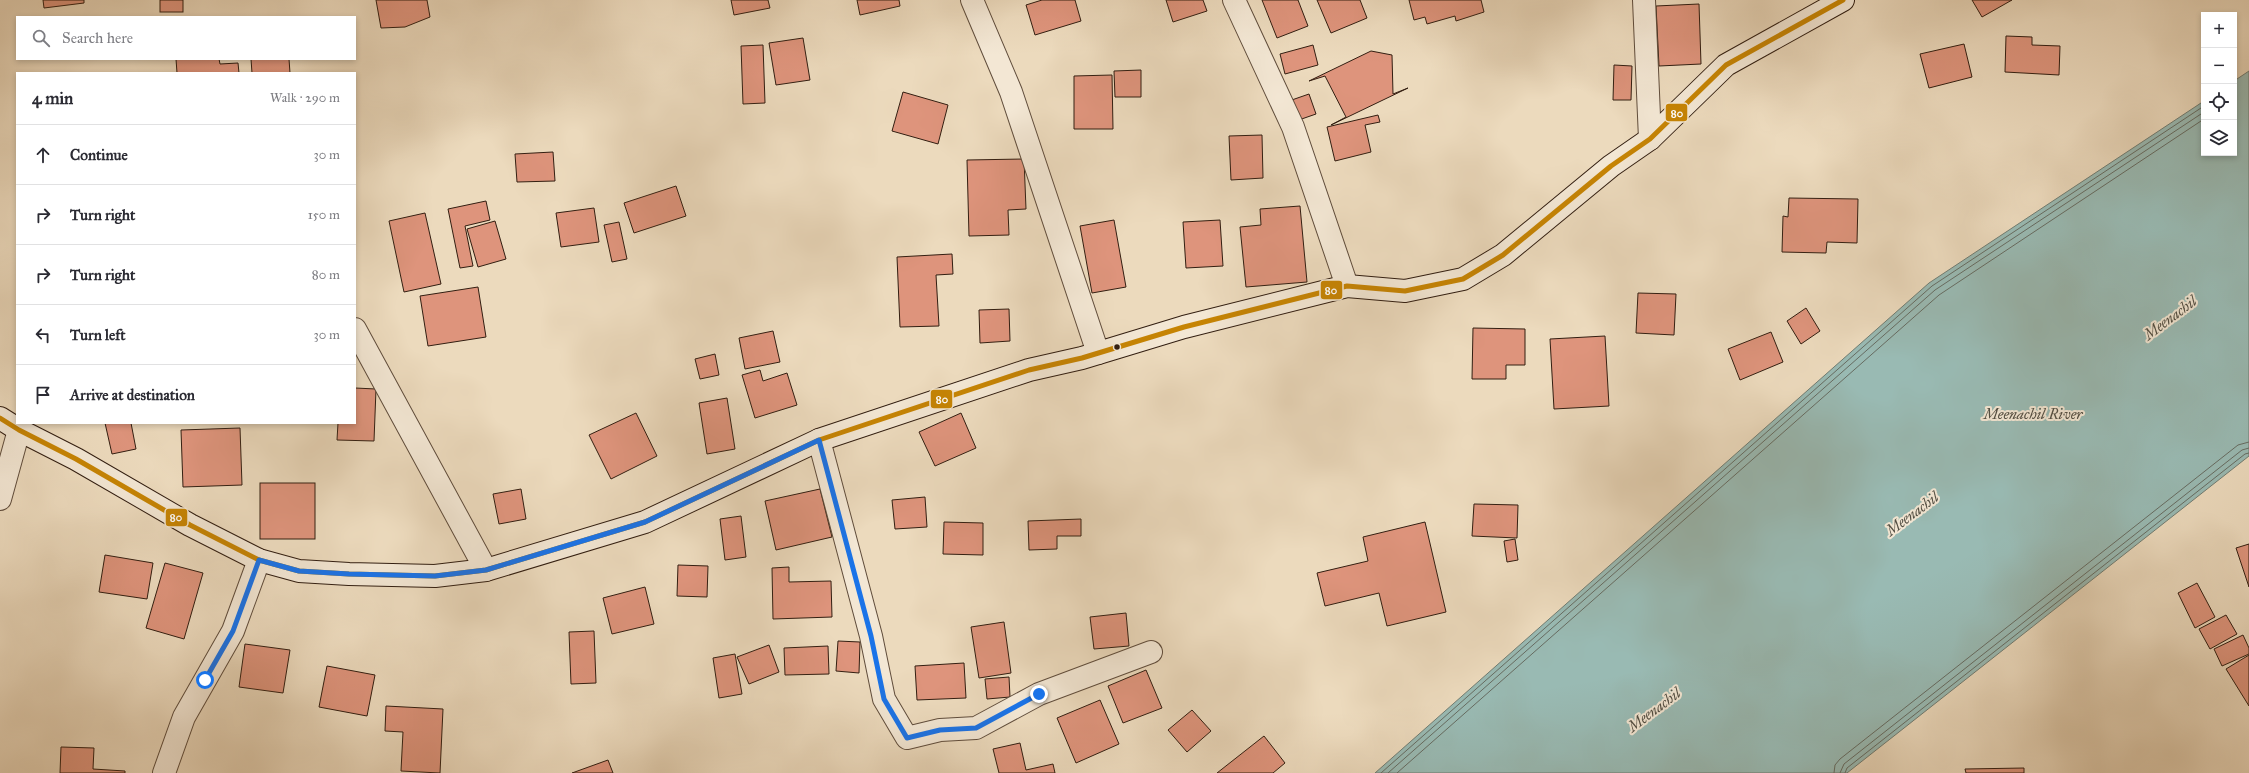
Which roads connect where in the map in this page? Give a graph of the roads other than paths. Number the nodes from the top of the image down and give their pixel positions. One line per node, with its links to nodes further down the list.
1 (972, 0): 8 (main road)
2 (1234, 0): 6 (main road)
3 (1644, 0): 5 (main road)
4 (1843, 0): 5 (main road)
5 (1650, 139): 6 (main road)
6 (1347, 286): 8 (main road)
7 (356, 331): 14 (main road)
8 (1098, 353): 11 (main road)
9 (0, 418): 10 (main road)
10 (19, 430): 12 (main road); 13 (main road)
11 (819, 440): 14 (main road); 15 (main road)
12 (0, 499)
13 (259, 560): 14 (main road); 16 (main road)
14 (486, 570)
15 (1151, 652)
16 (164, 773)

